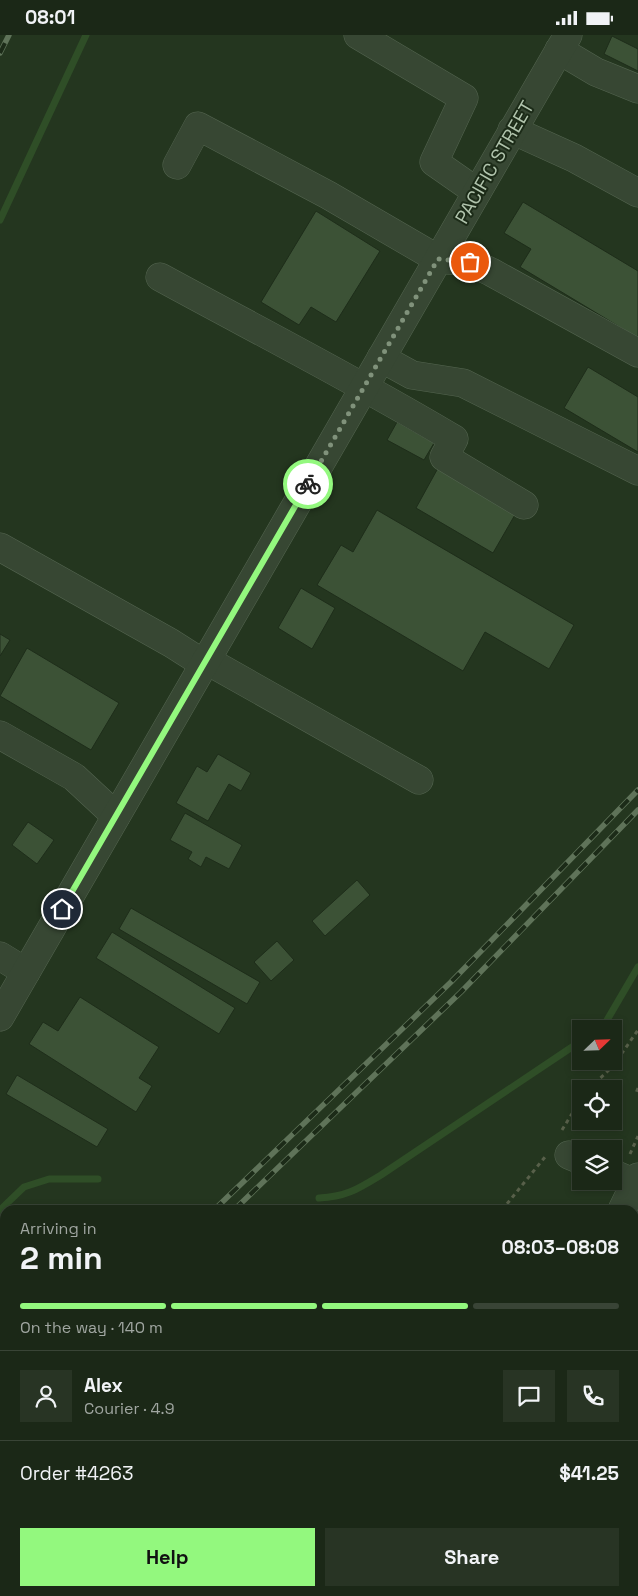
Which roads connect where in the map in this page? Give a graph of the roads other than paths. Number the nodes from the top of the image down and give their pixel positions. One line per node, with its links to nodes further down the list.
1 (358, 35): 6 (street)
2 (563, 42): 3 (street); 4 (street, PACIFIC STREET)
3 (638, 89)
4 (512, 130): 6 (street, PACIFIC STREET); 7 (street)
5 (177, 165): 8 (street)
6 (477, 192): 8 (street, PACIFIC STREET)
7 (638, 193)
8 (438, 259): 10 (street); 11 (street, PACIFIC STREET)
9 (160, 277): 12 (street)
10 (638, 353)
11 (381, 358): 12 (street, PACIFIC STREET); 13 (street)
12 (364, 386): 14 (street); 16 (street, PACIFIC STREET)
13 (638, 471)
14 (524, 505)
15 (0, 547): 16 (street)
16 (205, 662): 18 (street); 19 (street, PACIFIC STREET)
17 (0, 735): 19 (street)
18 (419, 780)
19 (116, 815): 21 (street, PACIFIC STREET)
20 (0, 956): 21 (street)
21 (26, 972): 22 (street, PACIFIC STREET)
22 (0, 1017)
23 (628, 1174): 24 (street)
24 (623, 1205)

